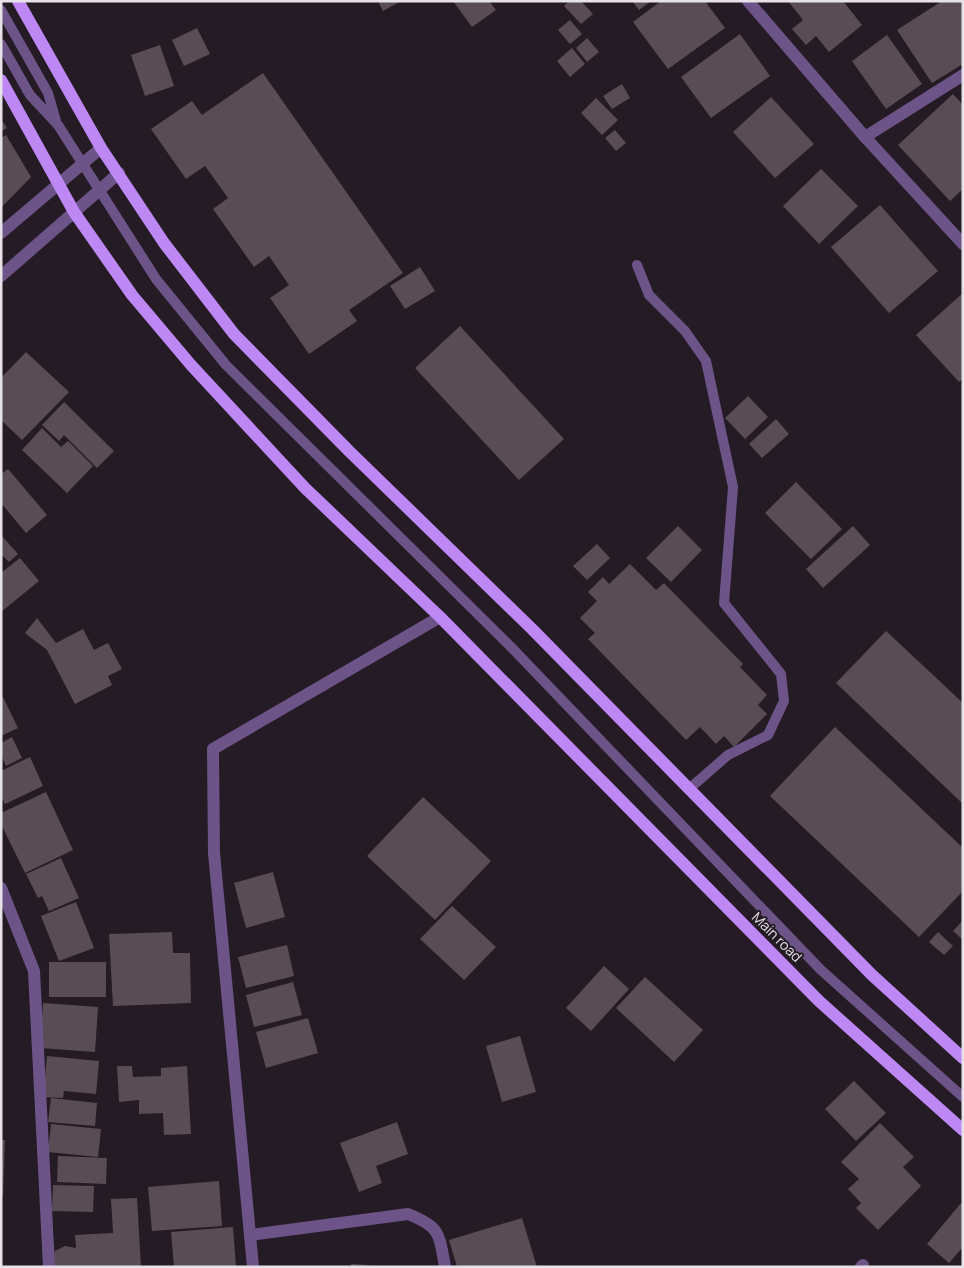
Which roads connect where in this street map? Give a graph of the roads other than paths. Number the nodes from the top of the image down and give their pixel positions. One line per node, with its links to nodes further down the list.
1 (18, 1): 9 (main road)
2 (748, 1): 8 (street)
3 (1, 10): 7 (lane)
4 (1, 44): 7 (lane)
5 (963, 75): 8 (street)
6 (1, 80): 12 (main road, Main road)
7 (58, 125): 10 (lane)
8 (865, 137): 16 (street)
9 (101, 148): 10 (street); 11 (main road)
10 (82, 165): 12 (street); 13 (lane)
11 (119, 173): 13 (street); 20 (main road)
12 (58, 183): 14 (main road, Main road); 15 (street)
13 (100, 191): 14 (street); 23 (lane)
14 (74, 212): 18 (street); 19 (main road, Main road)
15 (1, 232)
16 (963, 244)
17 (637, 265): 20 (lane)
18 (1, 276)
19 (440, 616): 24 (main road, Main road); 25 (street)
20 (689, 789): 22 (main road)
21 (1, 888): 26 (street)
22 (963, 1058)
23 (963, 1097)
24 (963, 1130)
25 (250, 1235): 27 (street); 28 (street)
26 (49, 1267)
27 (252, 1267)
28 (446, 1267)

